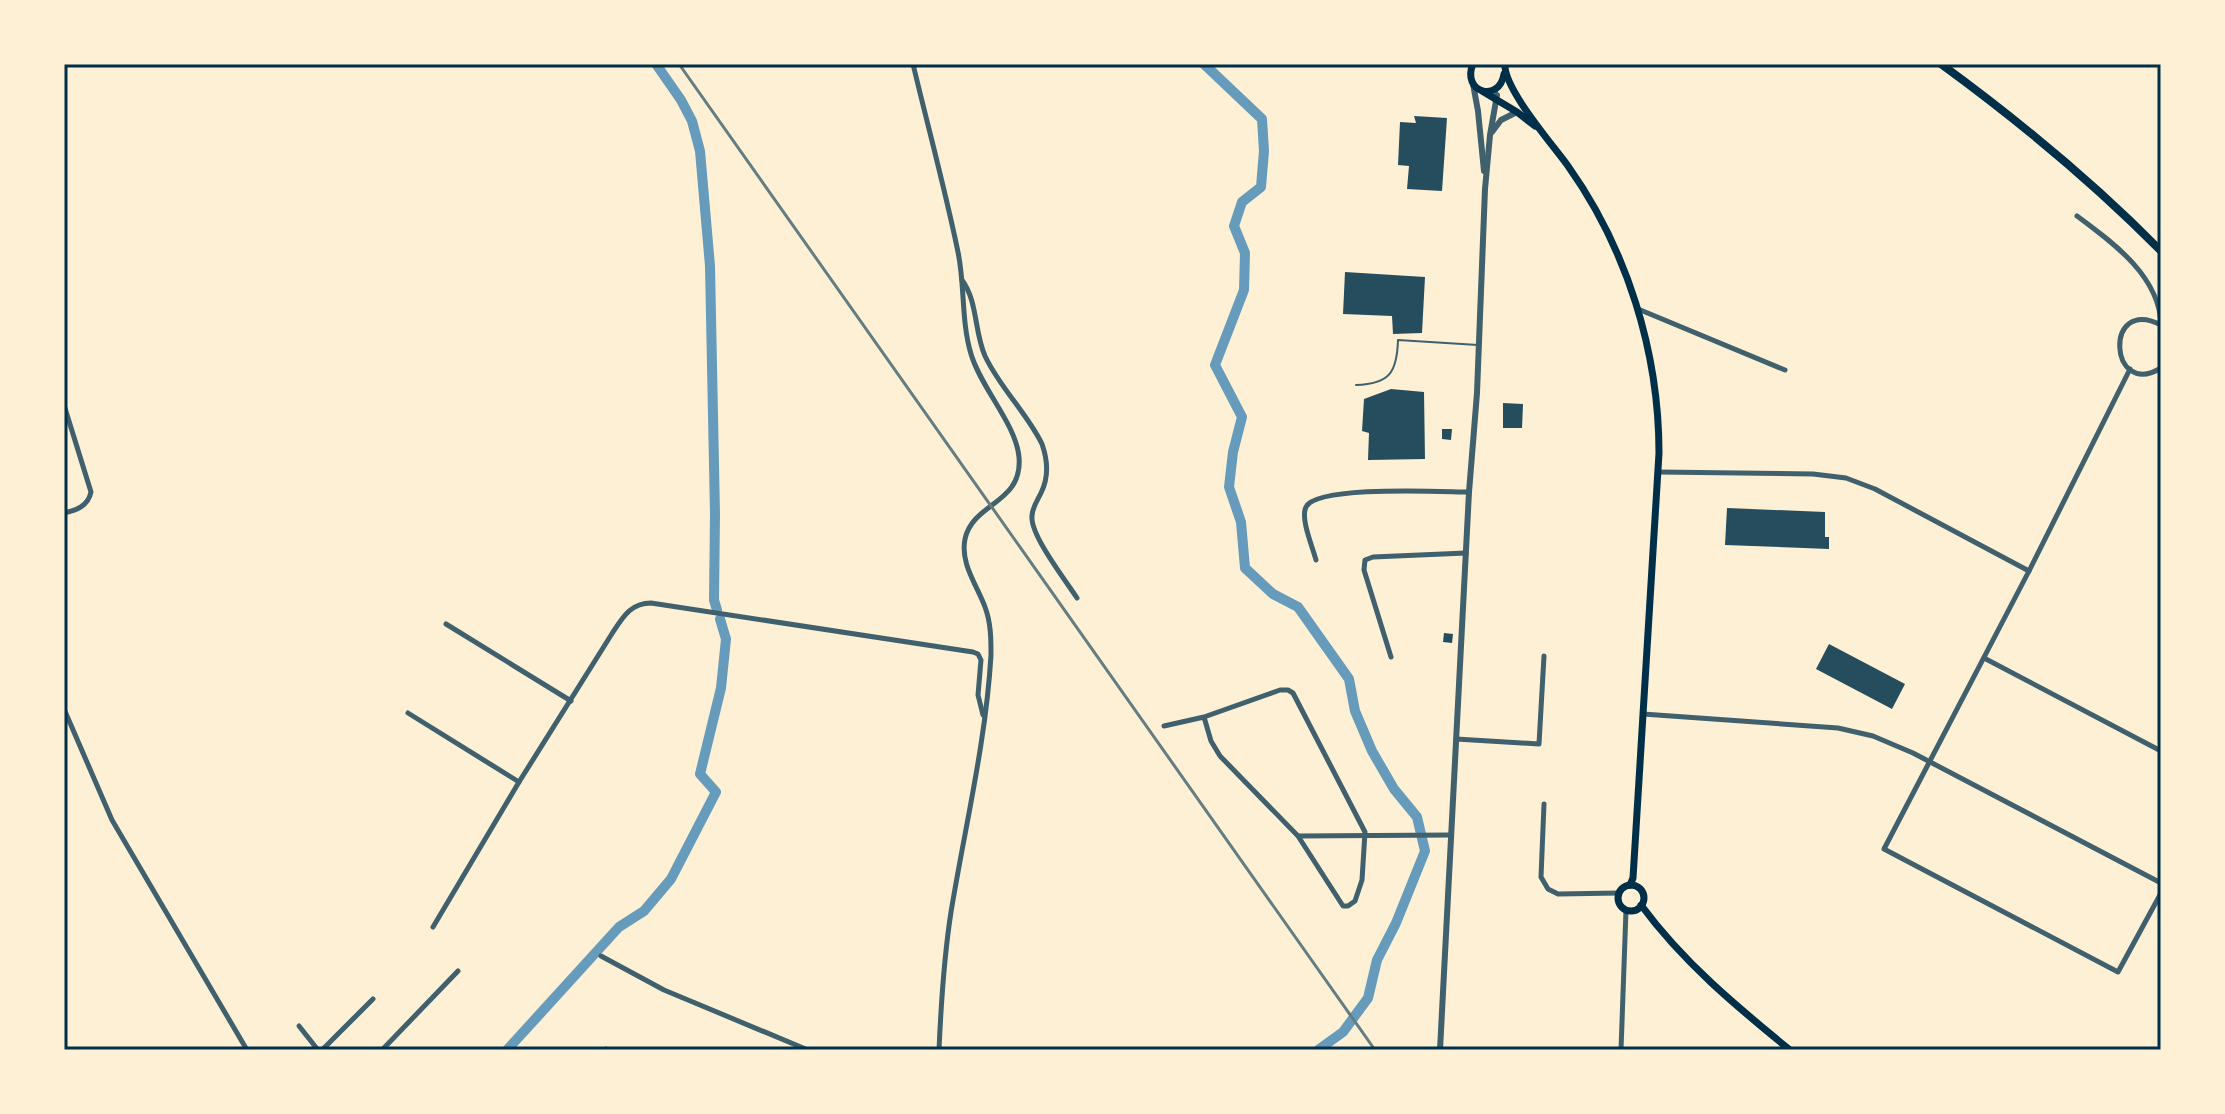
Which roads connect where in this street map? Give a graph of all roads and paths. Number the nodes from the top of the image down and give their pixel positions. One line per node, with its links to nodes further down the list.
1 (913, 64): 16 (street)
2 (1465, 64): 5 (main road)
3 (1941, 64): 15 (main road)
4 (1504, 67): 7 (main road); 11 (main road)
5 (1472, 68): 6 (main road)
6 (1473, 84): 8 (main road); 13 (street)
7 (1498, 88): 8 (main road); 9 (street)
8 (1481, 91): 9 (main road)
9 (1496, 100): 10 (main road); 12 (street)
10 (1517, 112): 11 (main road); 12 (street)
11 (1540, 130): 17 (main road)
12 (1490, 135): 13 (street)
13 (1485, 189): 19 (street)
14 (2077, 216): 18 (street)
15 (2161, 251)
16 (961, 279): 31 (street); 40 (street)
17 (1637, 309): 22 (street); 25 (main road)
18 (2161, 325): 21 (street)
19 (1479, 345): 23 (lane); 26 (street)
20 (2161, 368): 21 (street)
21 (2130, 369): 30 (street)
22 (1785, 370)
23 (1356, 385)
24 (64, 405): 27 (street)
25 (1658, 472): 30 (street); 39 (main road)
26 (1469, 492): 28 (street); 29 (street)
27 (64, 513)
28 (1466, 553): 34 (street); 43 (street)
29 (1316, 560)
30 (2029, 571): 35 (street)
31 (1077, 598)
32 (446, 624): 36 (street)
33 (1544, 656): 43 (street)
34 (1391, 657)
35 (1984, 658): 44 (street); 45 (street)
36 (571, 701): 40 (street); 46 (street)
37 (64, 709): 62 (street)
38 (408, 713): 46 (street)
39 (1642, 714): 45 (street); 52 (main road)
40 (984, 716): 66 (street)
41 (1204, 717): 42 (street); 49 (street); 50 (street)
42 (1164, 726)
43 (1456, 739): 48 (street)
44 (2161, 751)
45 (1930, 762): 51 (street); 54 (street)
46 (519, 782): 57 (street)
47 (1544, 804): 53 (street)
48 (1451, 835): 50 (street); 67 (street)
49 (1298, 836): 50 (street); 50 (street)
50 (1366, 836)
51 (2161, 883)
52 (1630, 885): 53 (main road); 55 (main road)
53 (1619, 893): 56 (main road)
54 (2161, 893)
55 (1641, 905): 56 (main road); 69 (main road)
56 (1626, 910): 68 (street)
57 (433, 927)
58 (601, 956): 65 (street)
59 (458, 971): 64 (street)
60 (373, 999): 63 (street)
61 (299, 1026): 63 (street)
62 (247, 1050)
63 (320, 1050)
64 (382, 1050)
65 (808, 1050)
66 (939, 1050)
67 (1440, 1050)
68 (1621, 1050)
69 (1790, 1050)

